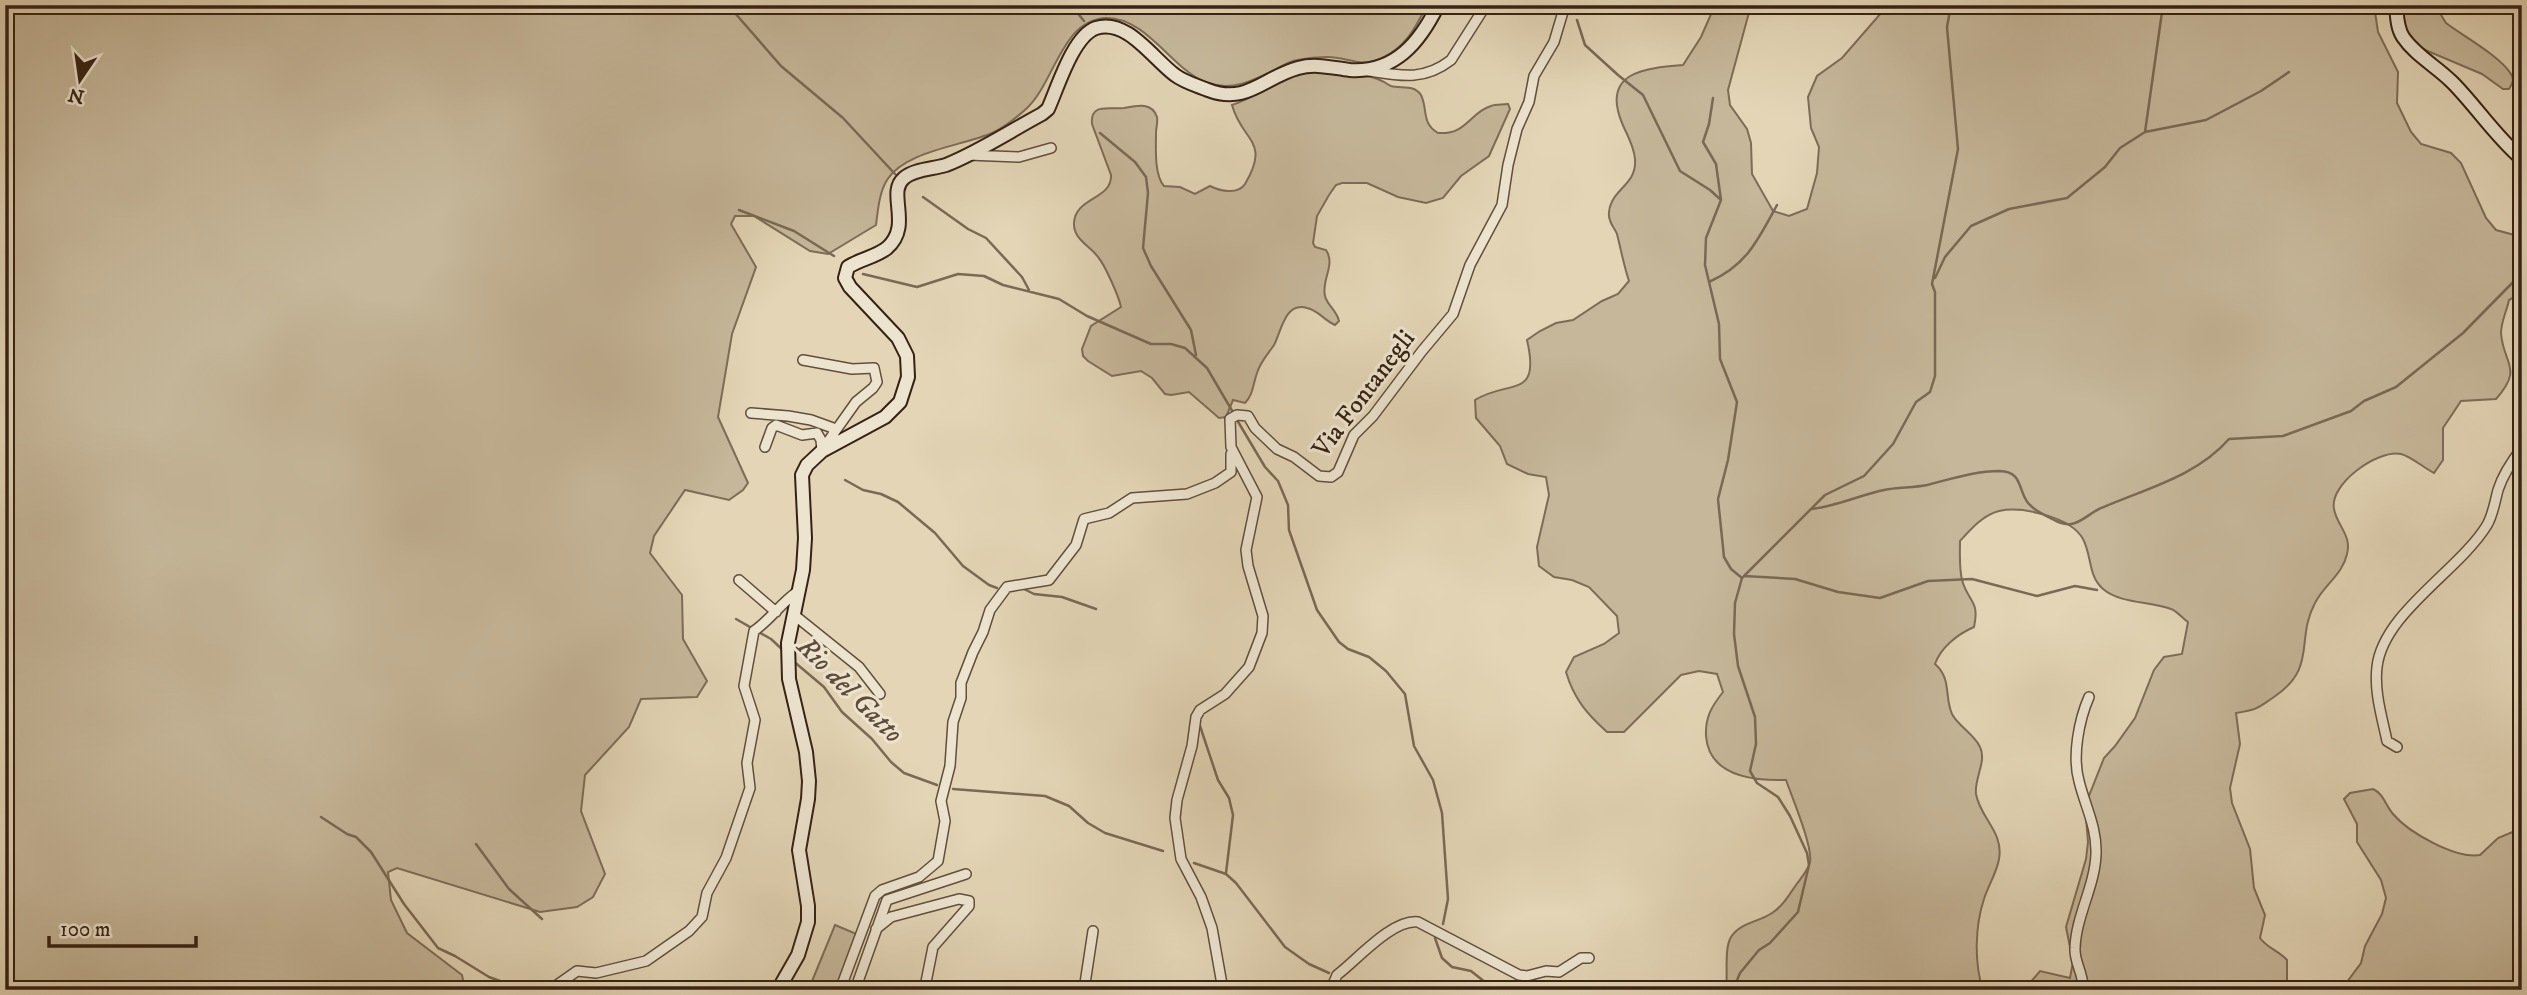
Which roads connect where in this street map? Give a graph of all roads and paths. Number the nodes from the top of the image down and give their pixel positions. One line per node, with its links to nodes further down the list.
1 (1438, 5): 5 (street)
2 (1486, 5): 5 (street)
3 (1565, 5): 13 (street, Via Fontanegli)
4 (2396, 5): 8 (street)
5 (1368, 71): 7 (street)
6 (1051, 148): 7 (street)
7 (966, 154): 15 (street)
8 (2522, 159)
9 (803, 360): 11 (street)
10 (751, 413): 11 (street)
11 (834, 434): 15 (street)
12 (765, 447): 15 (street)
13 (1231, 447): 30 (street); 33 (street)
14 (2522, 448): 22 (street)
15 (825, 449): 17 (street)
16 (739, 580): 18 (street)
17 (797, 592): 18 (street); 19 (street)
18 (776, 612): 28 (street)
19 (793, 614): 20 (street); 29 (street)
20 (880, 694)
21 (2090, 697): 35 (street)
22 (2397, 747)
23 (967, 874): 24 (street)
24 (876, 929): 27 (street); 31 (street)
25 (1093, 930): 32 (street)
26 (1589, 958): 34 (street)
27 (925, 986)
28 (550, 990)
29 (778, 990)
30 (840, 990)
31 (855, 990)
32 (1084, 990)
33 (1223, 990)
34 (1334, 990)
35 (2083, 990)

